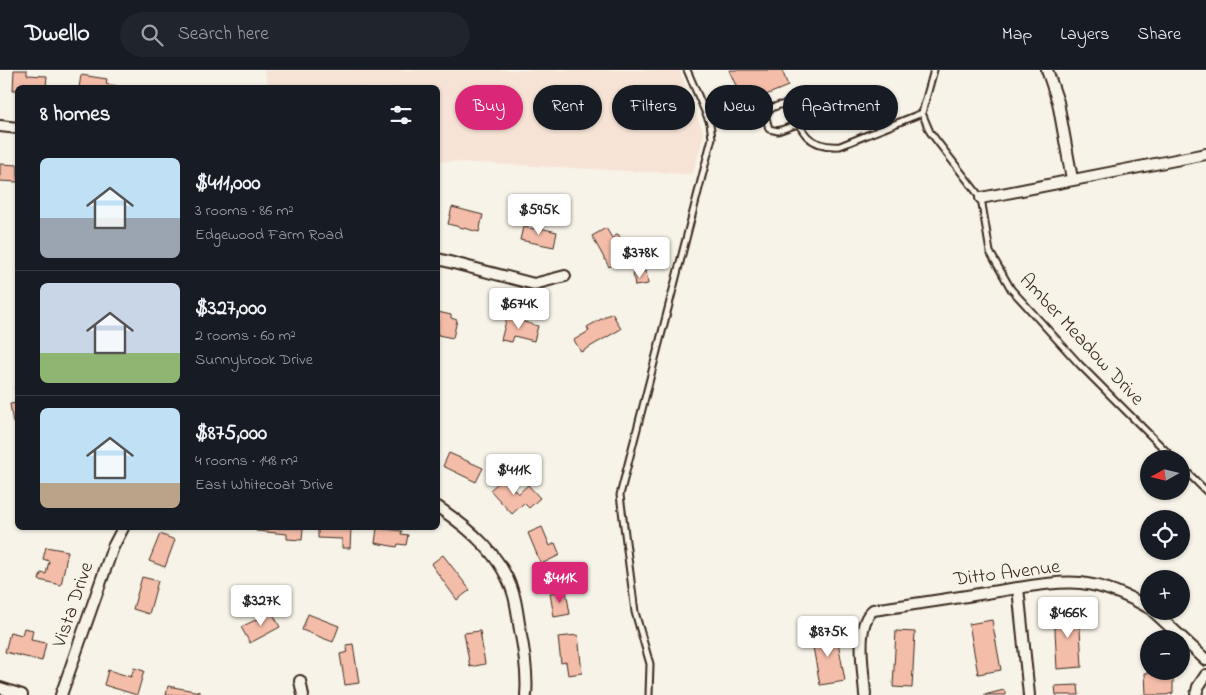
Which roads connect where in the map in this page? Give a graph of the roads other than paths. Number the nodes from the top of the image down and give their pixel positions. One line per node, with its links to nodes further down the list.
1 (687, 70): 32 (lane)
2 (934, 70): 4 (lane)
3 (1047, 70): 12 (street)
4 (922, 113): 5 (lane); 13 (lane, Amber Meadow Drive)
5 (898, 123)
6 (798, 124): 6 (lane)
7 (0, 126): 8 (street)
8 (15, 128)
9 (801, 130): 10 (lane)
10 (880, 130)
11 (1206, 154): 12 (street)
12 (1072, 179): 13 (street)
13 (981, 198): 16 (lane, Amber Meadow Drive)
14 (440, 259): 15 (street)
15 (565, 276)
16 (1165, 450)
17 (1190, 475): 18 (lane)
18 (1206, 491)
19 (440, 508): 31 (street)
20 (122, 530): 29 (street, Vista Drive)
21 (1018, 588): 22 (street, Ditto Avenue); 33 (street, Ditto Avenue); 34 (street)
22 (1140, 603)
23 (1163, 620): 24 (street)
24 (1206, 660)
25 (1206, 675): 35 (street)
26 (300, 681): 30 (street)
27 (0, 688): 28 (street)
28 (22, 695)
29 (61, 695)
30 (303, 695)
31 (526, 695)
32 (649, 695)
33 (865, 695)
34 (1029, 695)
35 (1196, 695)

